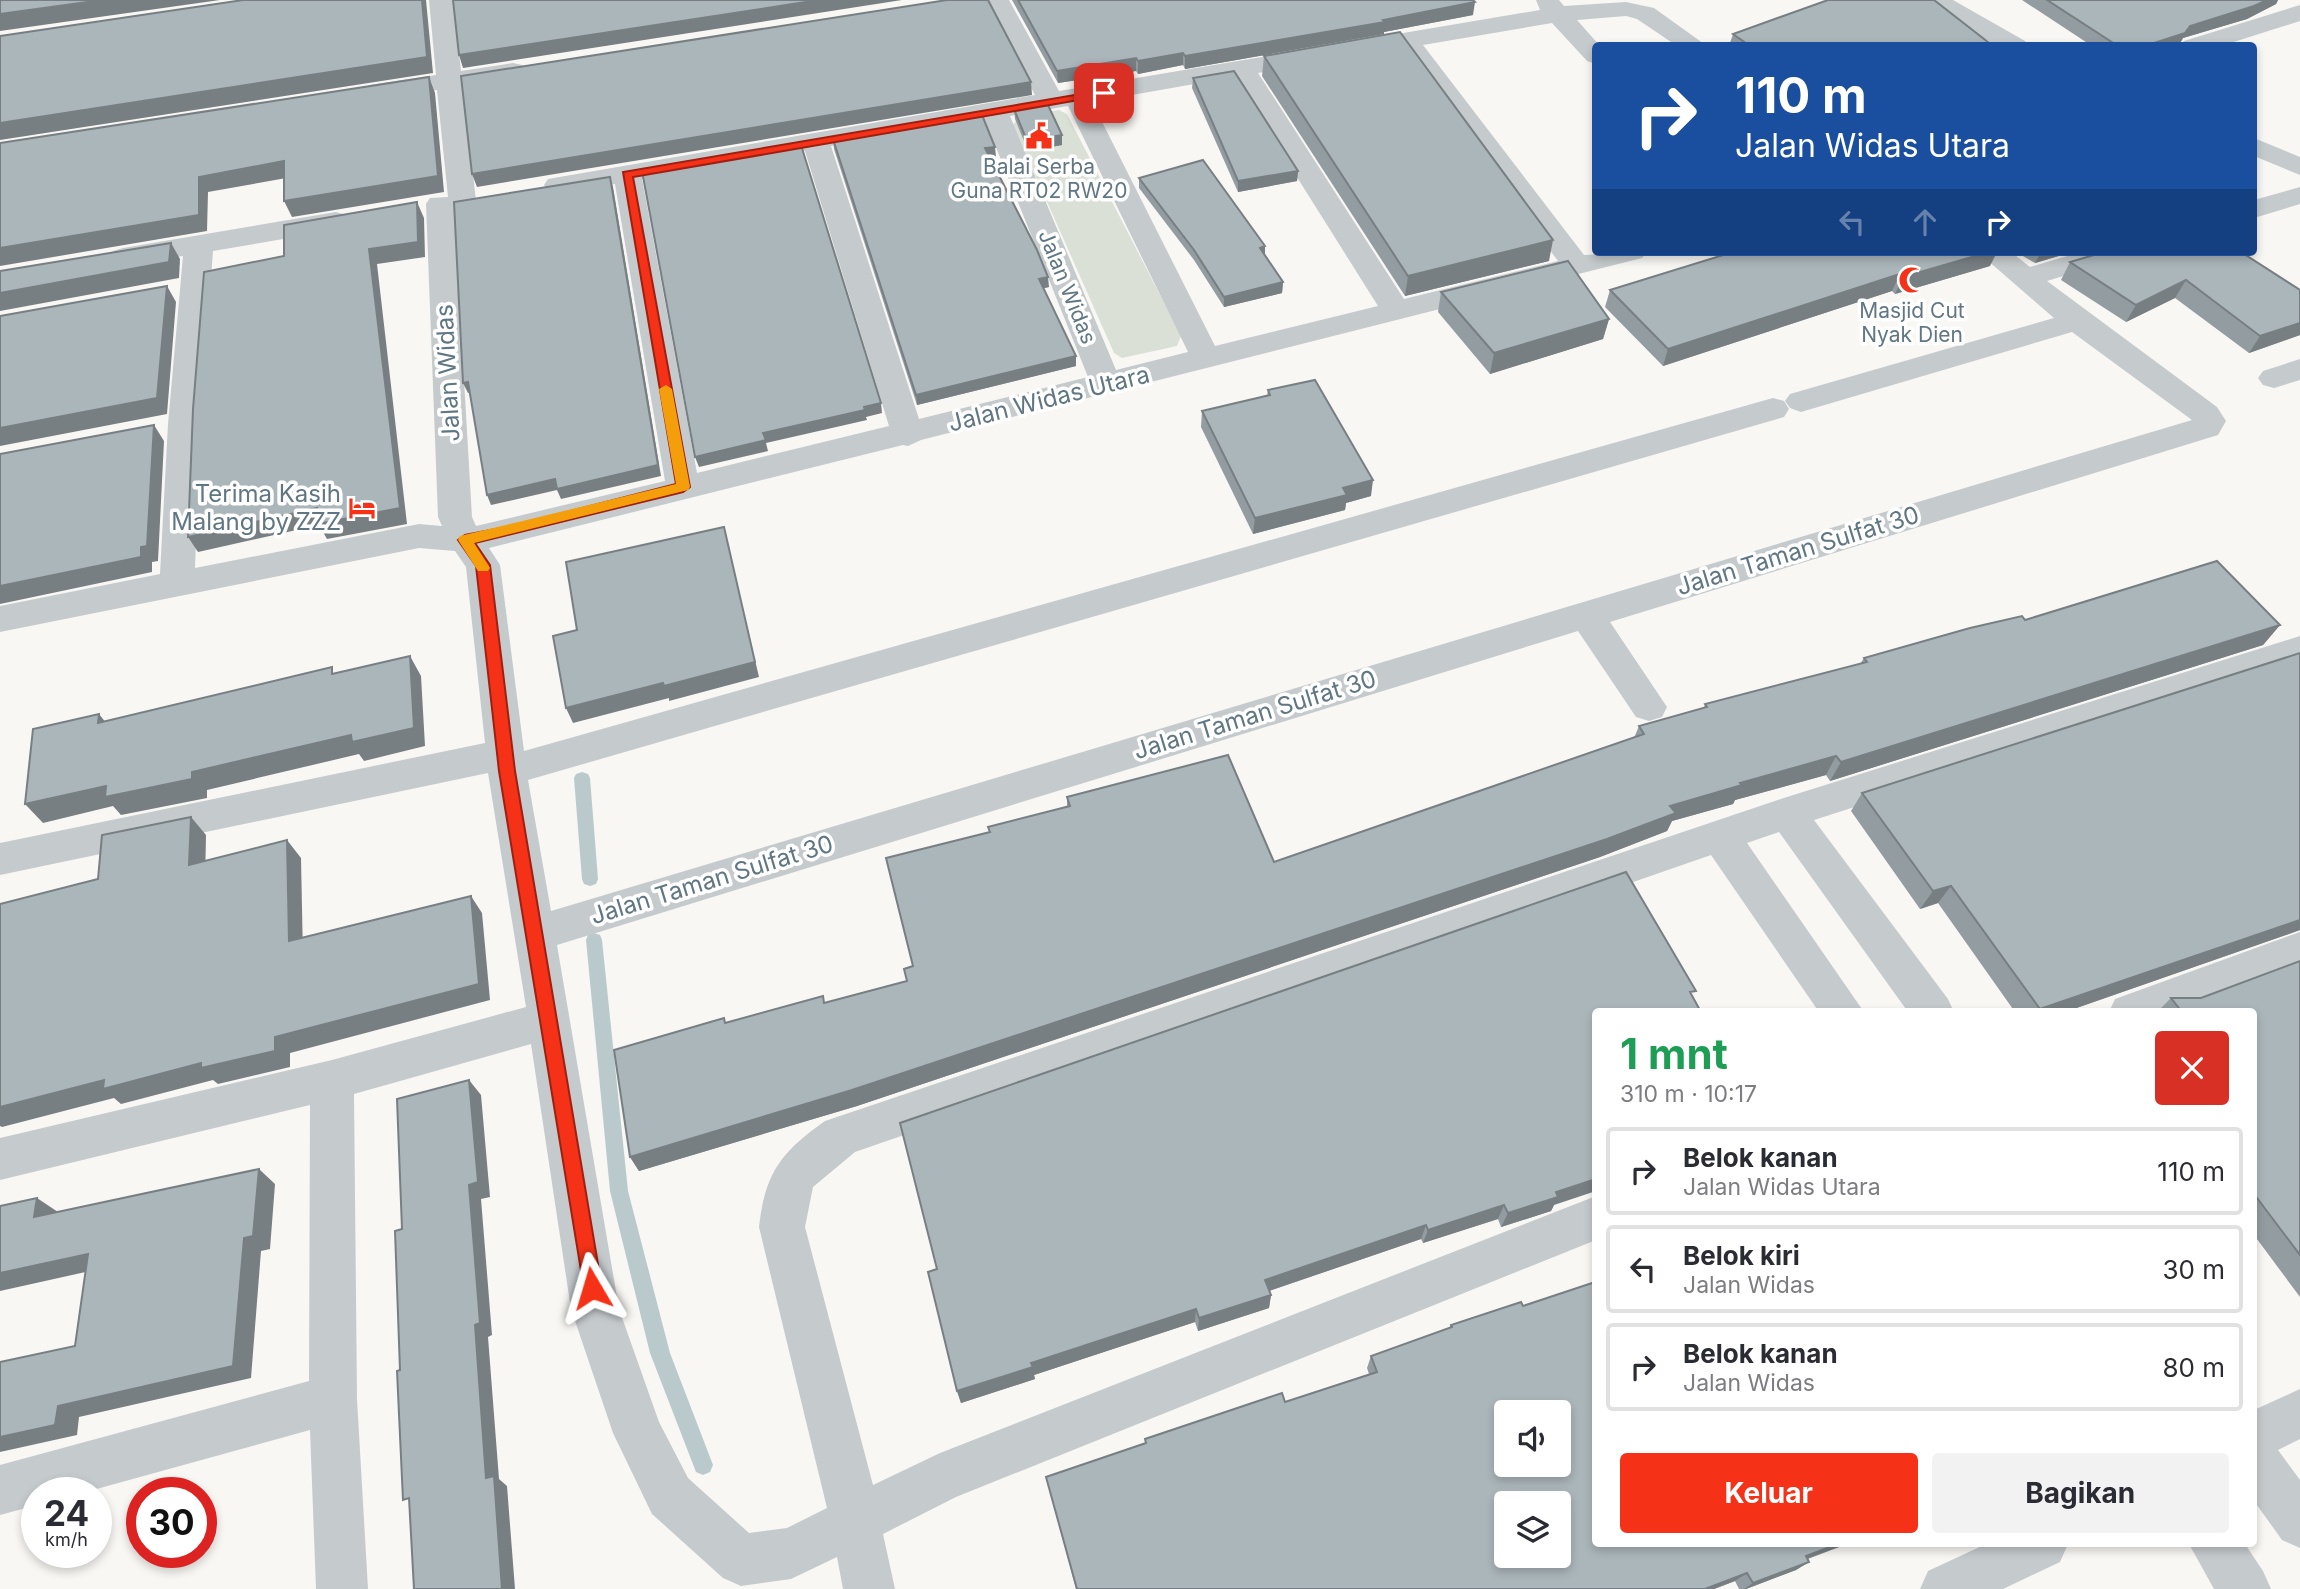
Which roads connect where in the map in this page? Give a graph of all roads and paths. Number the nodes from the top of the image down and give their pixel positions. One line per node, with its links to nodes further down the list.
1 (441, 0): 13 (street, Jalan Widas)
2 (998, 0): 15 (street)
3 (1935, 0): 8 (street)
4 (1552, 7): 6 (street); 7 (street); 10 (street)
5 (2300, 13): 9 (street)
6 (1405, 38): 12 (street); 32 (street)
7 (1689, 42)
8 (2009, 42)
9 (2206, 42)
10 (1592, 52)
11 (531, 68): 13 (street)
12 (1242, 69): 15 (street); 34 (street)
13 (450, 80): 14 (street); 24 (street, Jalan Widas)
14 (354, 95)
15 (1064, 100): 16 (street); 36 (street)
16 (995, 112): 17 (street); 37 (street, Jalan Widas)
17 (816, 142): 20 (street); 38 (street)
18 (2257, 147): 19 (street)
19 (2300, 167)
20 (627, 174): 21 (street); 39 (street)
21 (531, 190)
22 (2300, 195): 25 (street)
23 (490, 196): 24 (street)
24 (438, 205): 40 (street, Jalan Widas)
25 (2257, 208)
26 (360, 218): 27 (street)
27 (199, 244): 31 (street); 41 (street)
28 (1617, 256): 32 (street, Jalan Widas Utara)
29 (1998, 256): 35 (street)
30 (2099, 256): 33 (street)
31 (93, 262)
32 (1577, 267): 34 (street, Jalan Widas Utara)
33 (2029, 277)
34 (1397, 311): 36 (street, Jalan Widas Utara)
35 (2077, 321): 42 (street, Jalan Taman Sulfat 30); 46 (street)
36 (1206, 358): 37 (street, Jalan Widas Utara)
37 (1106, 384): 38 (street, Jalan Widas Utara)
38 (908, 435): 39 (street, Jalan Widas Utara)
39 (683, 487): 40 (street, Jalan Widas Utara)
40 (465, 540): 41 (street, Jalan Widas Utara); 46 (street, Jalan Widas)
41 (177, 583): 43 (street, Jalan Widas Utara)
42 (1586, 615): 45 (street); 50 (street, Jalan Taman Sulfat 30)
43 (0, 619)
44 (2300, 650): 47 (street)
45 (1649, 707)
46 (506, 763): 49 (street); 50 (street, Jalan Widas)
47 (1787, 813): 48 (street); 53 (street)
48 (1721, 838): 52 (street); 64 (street)
49 (0, 859)
50 (534, 934): 55 (street, Jalan Widas)
51 (2300, 950): 54 (street)
52 (1840, 1008)
53 (1930, 1008)
54 (2141, 1008)
55 (549, 1020): 56 (street); 64 (street, Jalan Widas)
56 (332, 1080): 57 (street); 59 (street)
57 (0, 1159)
58 (1592, 1220): 64 (street)
59 (333, 1399): 63 (street); 68 (street)
60 (2300, 1414): 61 (street)
61 (2257, 1434)
62 (2257, 1463): 65 (street)
63 (0, 1490)
64 (855, 1520): 69 (street)
65 (2300, 1522)
66 (2036, 1547): 70 (street)
67 (2217, 1547): 71 (street)
68 (342, 1589)
69 (869, 1589)
70 (1946, 1589)
71 (2245, 1589)

